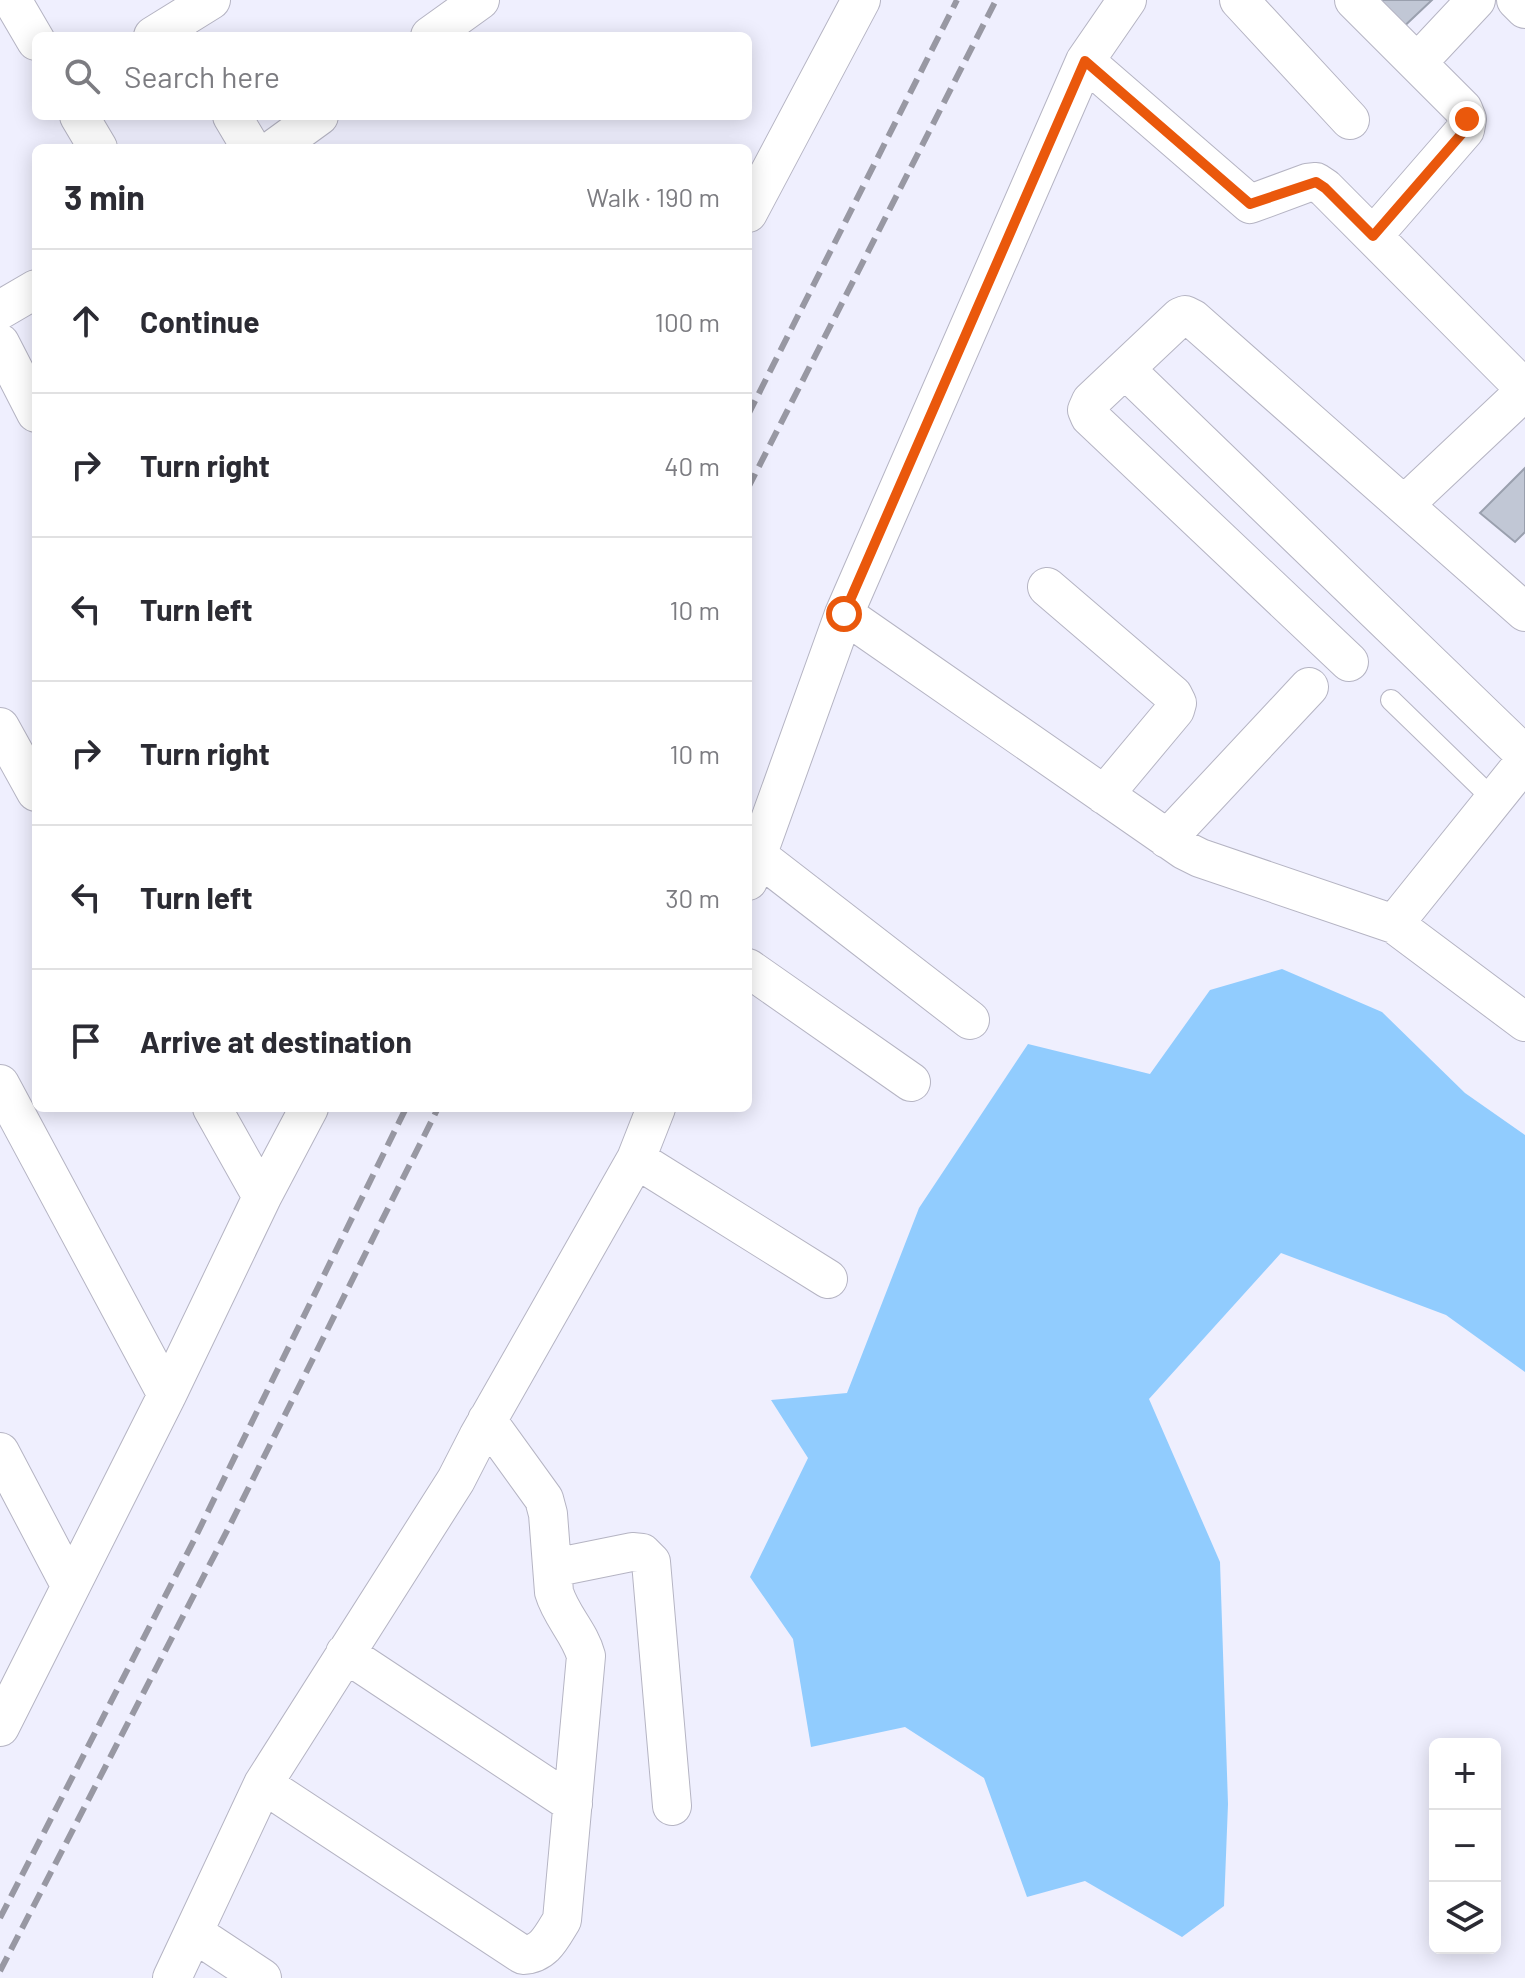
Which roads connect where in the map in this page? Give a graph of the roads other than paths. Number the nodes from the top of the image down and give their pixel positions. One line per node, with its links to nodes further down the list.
1 (12, 0): 13 (street)
2 (211, 0): 11 (street)
3 (480, 0): 12 (street)
4 (861, 0): 23 (street)
5 (1127, 0): 14 (street)
6 (1239, 0): 19 (street)
7 (1354, 0): 15 (street)
8 (1476, 0): 15 (street)
9 (1516, 0): 10 (street)
10 (1525, 9)
11 (168, 24)
12 (436, 32)
13 (32, 34)
14 (1085, 61): 24 (street); 34 (street)
15 (1417, 63): 24 (street)
16 (81, 120): 20 (street)
17 (234, 120): 21 (street)
18 (314, 120): 22 (street)
19 (1350, 120)
20 (96, 144)
21 (249, 144)
22 (280, 144)
23 (752, 205)
24 (1373, 236): 29 (street)
25 (32, 291): 26 (street)
26 (0, 310)
27 (0, 343): 30 (street)
28 (1125, 369): 31 (street); 35 (street); 39 (street)
29 (1523, 397): 31 (street)
30 (32, 405)
31 (1404, 505): 33 (street)
32 (1047, 587): 41 (street)
33 (1525, 612)
34 (844, 614): 41 (street); 43 (street)
35 (1349, 662)
36 (1309, 687): 42 (street)
37 (1391, 700): 39 (lane)
38 (0, 727): 40 (street)
39 (1515, 780): 44 (street)
40 (32, 785)
41 (1104, 795): 42 (street)
42 (1167, 839): 44 (street)
43 (753, 869): 46 (street)
44 (1394, 924): 47 (street)
45 (752, 971): 48 (street)
46 (970, 1020)
47 (1525, 1022)
48 (911, 1082)
49 (0, 1084): 56 (street)
50 (214, 1112): 54 (street)
51 (307, 1112): 54 (street)
52 (654, 1112): 53 (street)
53 (636, 1159): 55 (street); 57 (street)
54 (262, 1197): 56 (street)
55 (828, 1279)
56 (167, 1395): 60 (street)
57 (487, 1420): 59 (street); 61 (street)
58 (0, 1452): 60 (street)
59 (553, 1568): 64 (street); 65 (street)
60 (70, 1585): 62 (street)
61 (345, 1653): 63 (street); 64 (street)
62 (0, 1727)
63 (263, 1784): 64 (street); 66 (street)
64 (573, 1804)
65 (672, 1806)
66 (194, 1933): 67 (street); 68 (street)
67 (172, 1978)
68 (262, 1978)

